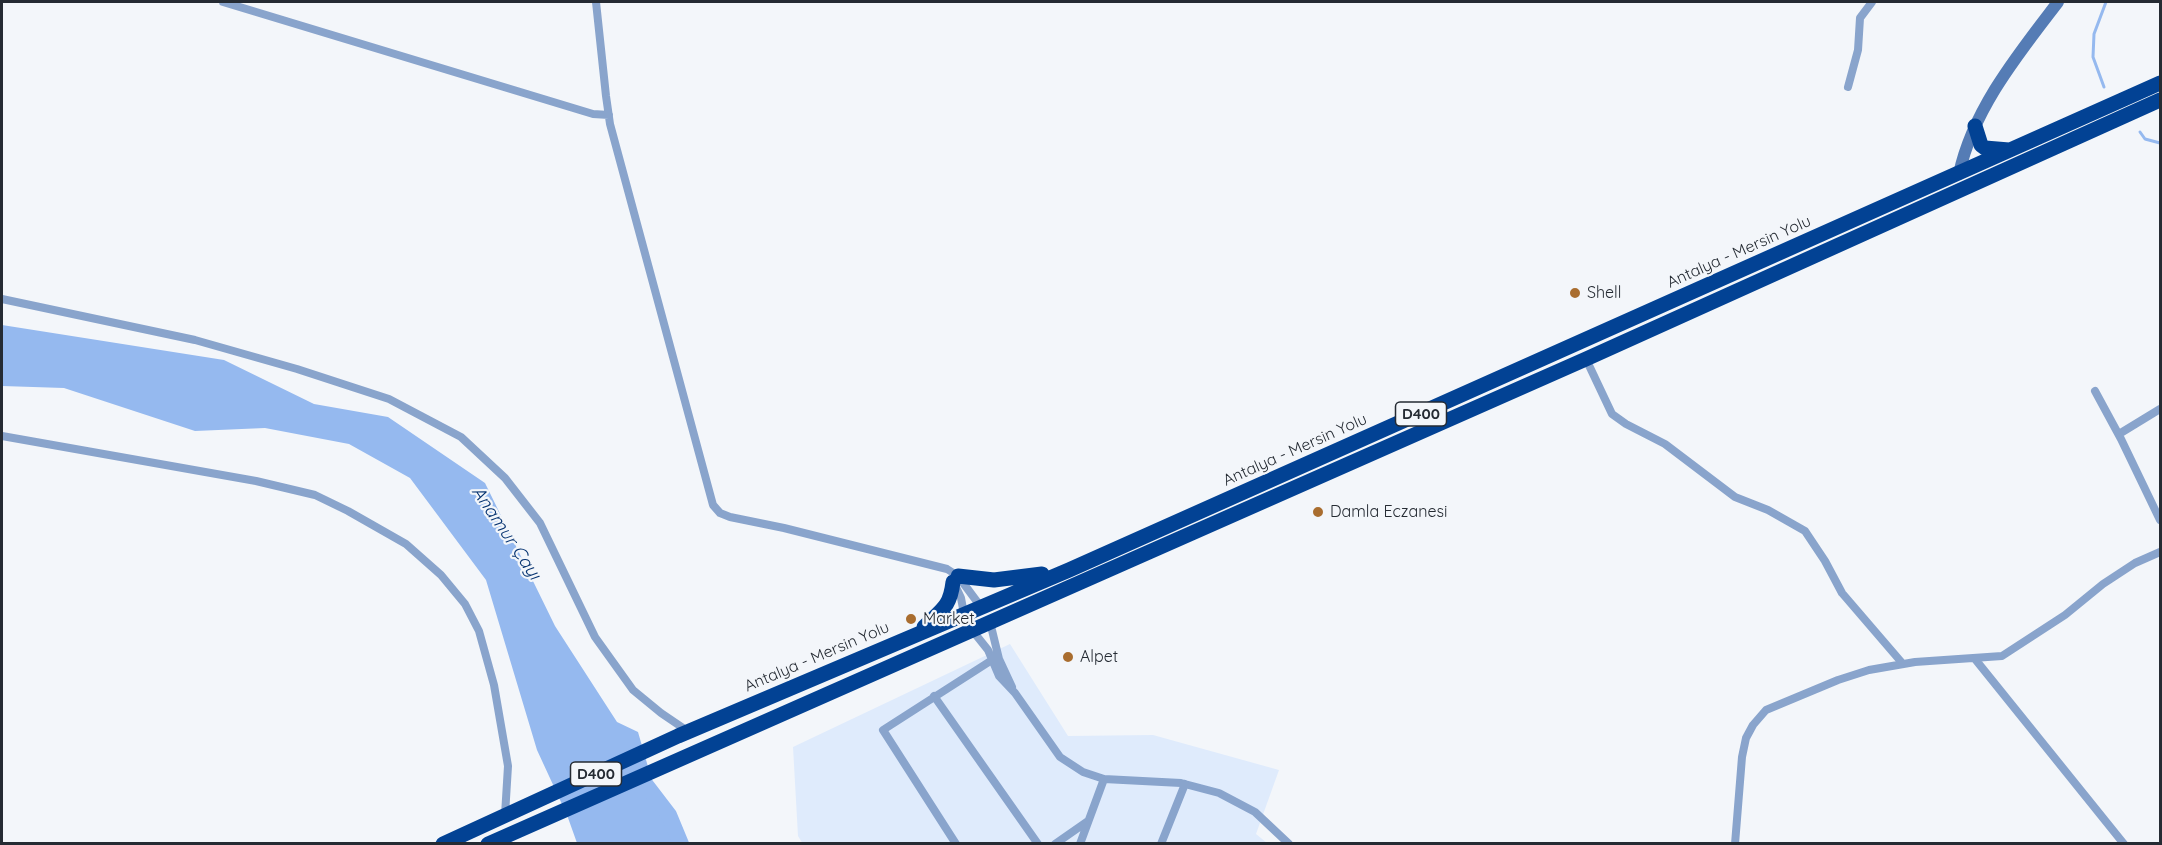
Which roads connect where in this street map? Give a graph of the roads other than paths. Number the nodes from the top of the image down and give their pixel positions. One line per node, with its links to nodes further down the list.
1 (223, 2): 8 (street)
2 (596, 2): 8 (street)
3 (1872, 2): 6 (street)
4 (2058, 2): 9 (street)
5 (2160, 83): 10 (highway, Antalya - Mersin Yolu / D400)
6 (1848, 87)
7 (2160, 100): 12 (highway, Antalya - Mersin Yolu / D400)
8 (609, 115): 22 (street)
9 (1975, 126): 10 (highway); 11 (street)
10 (2014, 150): 11 (highway, Antalya - Mersin Yolu / D400)
11 (1959, 174): 12 (highway); 21 (highway, Antalya - Mersin Yolu / D400)
12 (1965, 189): 14 (highway, Antalya - Mersin Yolu / D400)
13 (2, 299): 33 (street)
14 (1586, 359): 25 (highway, Antalya - Mersin Yolu / D400); 30 (street)
15 (2095, 391): 17 (street)
16 (2160, 409): 17 (street)
17 (2119, 434): 19 (street)
18 (2, 436): 36 (street)
19 (2160, 520)
20 (2160, 552): 28 (street)
21 (1069, 570): 22 (highway); 23 (highway, Antalya - Mersin Yolu / D400)
22 (953, 576): 23 (street); 24 (street); 27 (highway)
23 (981, 607): 24 (highway, Antalya - Mersin Yolu / D400); 25 (highway)
24 (964, 614): 26 (highway); 27 (highway, Antalya - Mersin Yolu / D400)
25 (990, 622): 26 (highway, Antalya - Mersin Yolu / D400); 31 (street)
26 (972, 630): 29 (street); 39 (highway, Antalya - Mersin Yolu / D400)
27 (916, 635): 33 (highway, Antalya - Mersin Yolu / D400)
28 (1975, 659): 30 (street); 47 (street)
29 (992, 660): 31 (street); 32 (street)
30 (1903, 664): 46 (street)
31 (1015, 693): 34 (street)
32 (934, 696): 40 (street); 41 (street)
33 (683, 734): 36 (highway, Antalya - Mersin Yolu / D400)
34 (1104, 779): 35 (street); 37 (street)
35 (1185, 784): 44 (street); 45 (street)
36 (509, 813): 38 (highway, Antalya - Mersin Yolu / D400)
37 (1088, 821): 42 (street); 43 (street)
38 (443, 843)
39 (488, 843)
40 (956, 843)
41 (1038, 843)
42 (1055, 843)
43 (1080, 843)
44 (1161, 843)
45 (1289, 843)
46 (1735, 843)
47 (2124, 843)

